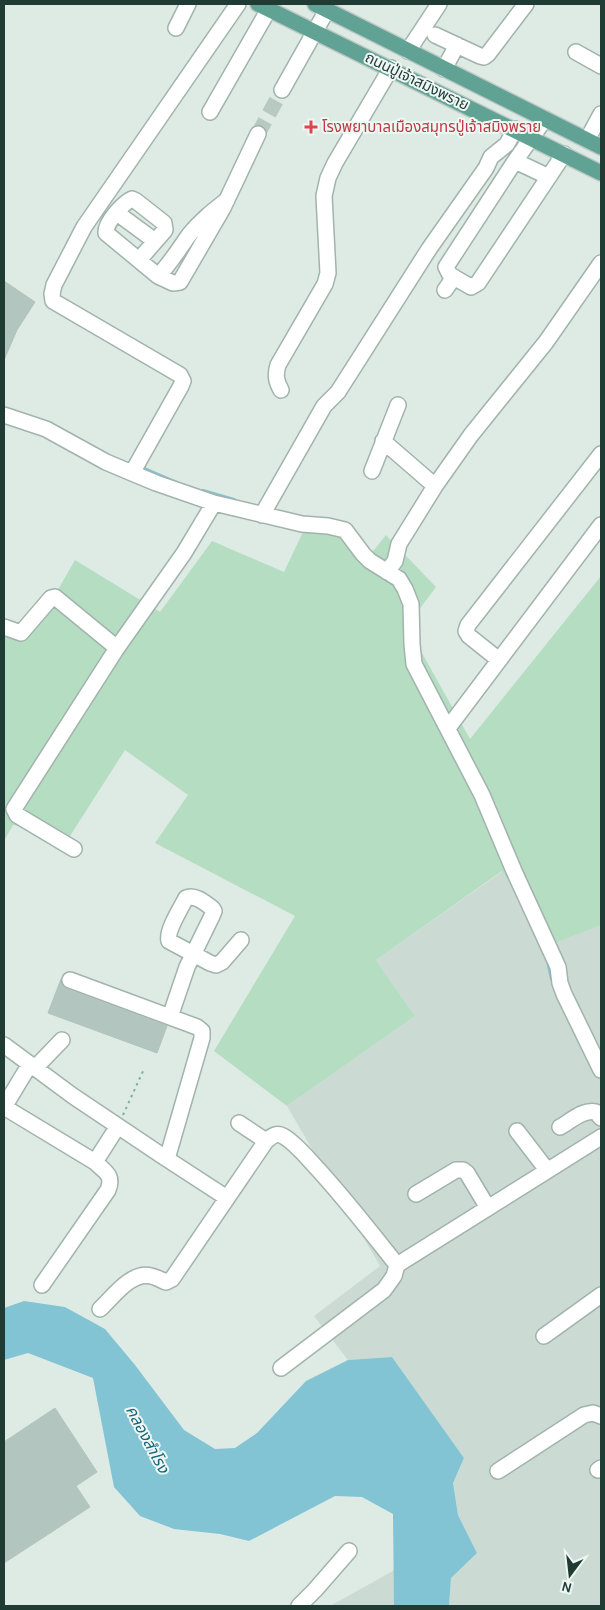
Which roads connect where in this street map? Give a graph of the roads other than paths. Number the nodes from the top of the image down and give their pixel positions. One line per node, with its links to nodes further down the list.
1 (188, 4): 7 (street)
2 (238, 4): 40 (street)
3 (439, 4): 11 (street)
4 (526, 4): 10 (street)
5 (264, 6): 8 (main road, ถนนปู่เจ้าสมิงพราย); 17 (street)
6 (321, 7): 8 (street); 11 (main road, ถนนปู่เจ้าสมิงพราย)
7 (176, 28)
8 (315, 32): 14 (main road, ถนนปู่เจ้าสมิงพราย); 16 (street)
9 (435, 35): 10 (street)
10 (457, 45): 15 (street)
11 (408, 51): 15 (main road, ถนนปู่เจ้าสมิงพราย)
12 (576, 52): 13 (street)
13 (601, 66)
14 (391, 68): 20 (main road, ถนนปู่เจ้าสมิงพราย); 35 (street)
15 (444, 69): 19 (main road, ถนนปู่เจ้าสมิงพราย)
16 (282, 90)
17 (210, 112)
18 (601, 114): 23 (street)
19 (545, 120): 22 (street); 23 (main road, ถนนปู่เจ้าสมิงพราย)
20 (515, 129): 22 (main road, ถนนปู่เจ้าสมิงพราย); 44 (street)
21 (258, 134): 31 (street)
22 (532, 138): 25 (main road, ถนนปู่เจ้าสมิงพราย); 26 (street)
23 (586, 140): 24 (main road, ถนนปู่เจ้าสมิงพราย)
24 (601, 148)
25 (564, 154): 27 (main road, ถนนปู่เจ้าสมิงพราย); 28 (street)
26 (516, 161): 28 (street); 33 (street)
27 (601, 173)
28 (549, 177): 33 (street)
29 (116, 213): 30 (street); 30 (street); 31 (street)
30 (155, 241): 31 (street)
31 (139, 260)
32 (600, 267): 42 (street)
33 (454, 277): 34 (street)
34 (445, 290)
35 (281, 390)
36 (398, 405): 38 (street)
37 (4, 415): 40 (street)
38 (383, 441): 41 (street); 42 (street)
39 (601, 454): 49 (street)
40 (134, 469): 43 (street)
41 (372, 471)
42 (434, 486): 46 (street)
43 (214, 503): 44 (street); 48 (street)
44 (265, 510): 46 (street)
45 (601, 525): 49 (street)
46 (390, 568): 50 (street)
47 (4, 627): 48 (street)
48 (117, 648): 51 (street)
49 (499, 660): 50 (street)
50 (452, 723): 58 (street)
51 (74, 849)
52 (241, 940): 54 (street)
53 (70, 980): 54 (street)
54 (170, 1017): 67 (street)
55 (62, 1040): 57 (street)
56 (4, 1045): 57 (street)
57 (32, 1066): 59 (street); 62 (street)
58 (601, 1070)
59 (4, 1107): 68 (street)
60 (601, 1118): 63 (street)
61 (240, 1123): 66 (street)
62 (118, 1126): 67 (street); 68 (street)
63 (560, 1127)
64 (517, 1131): 69 (street)
65 (601, 1137): 69 (street)
66 (266, 1141): 71 (street); 73 (street)
67 (167, 1159): 71 (street)
68 (95, 1162): 74 (street)
69 (547, 1170): 72 (street)
70 (416, 1194): 72 (street)
71 (227, 1198): 76 (street)
72 (488, 1208): 73 (street)
73 (397, 1265): 78 (street)
74 (42, 1285)
75 (601, 1295): 77 (street)
76 (100, 1309)
77 (544, 1336)
78 (281, 1368)
79 (601, 1416): 80 (street)
80 (498, 1471)
81 (349, 1552): 82 (street)
82 (299, 1606)

